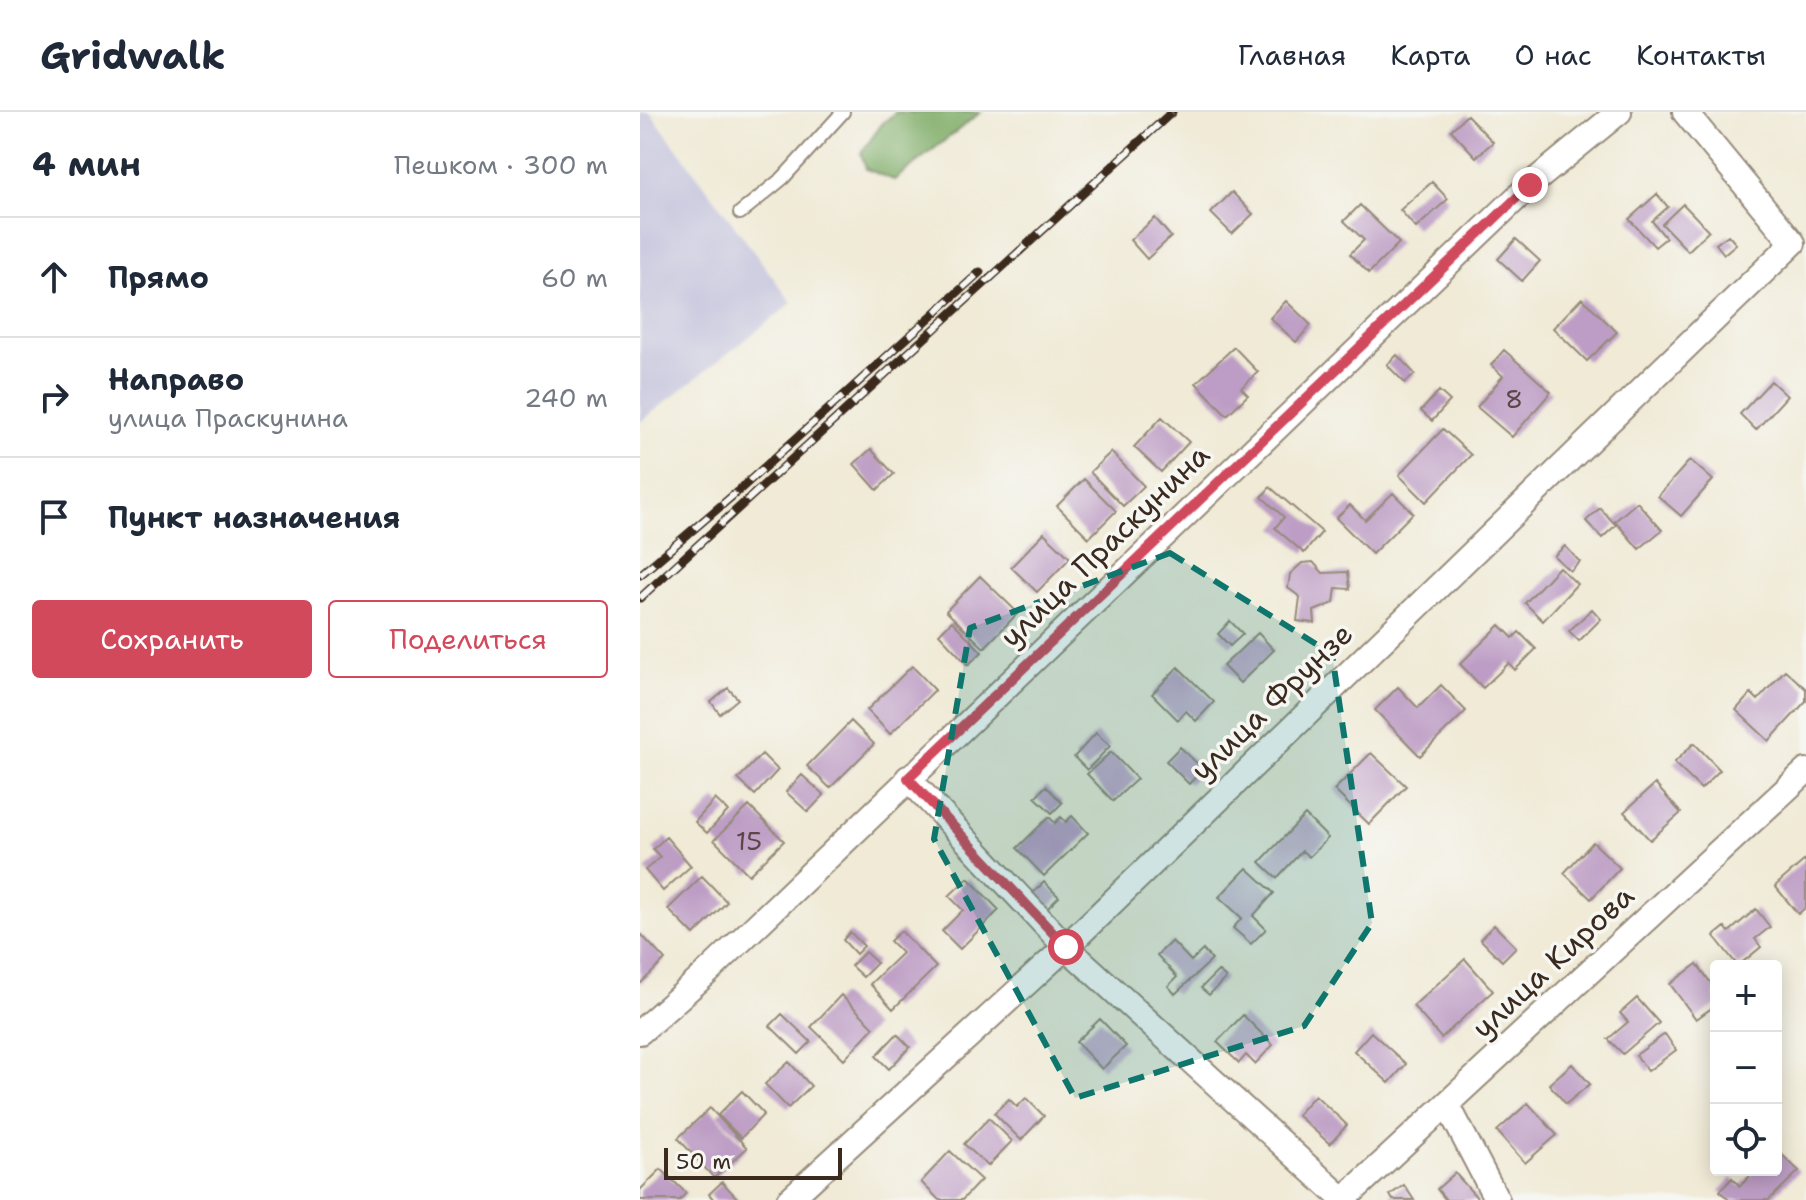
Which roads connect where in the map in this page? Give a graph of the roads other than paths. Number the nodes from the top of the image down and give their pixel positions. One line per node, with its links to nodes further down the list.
1 (843, 112): 4 (lane)
2 (1619, 112): 6 (street, улица Праскунина)
3 (1685, 112): 7 (street, улица Фрунзе)
4 (740, 213)
5 (1806, 771): 9 (street, улица Кирова)
6 (908, 778): 7 (street); 8 (street, улица Праскунина)
7 (1066, 947): 10 (street, улица Фрунзе); 11 (street)
8 (640, 1032)
9 (1447, 1104): 11 (street, улица Кирова); 12 (street)
10 (789, 1200)
11 (1344, 1200)
12 (1497, 1200)

